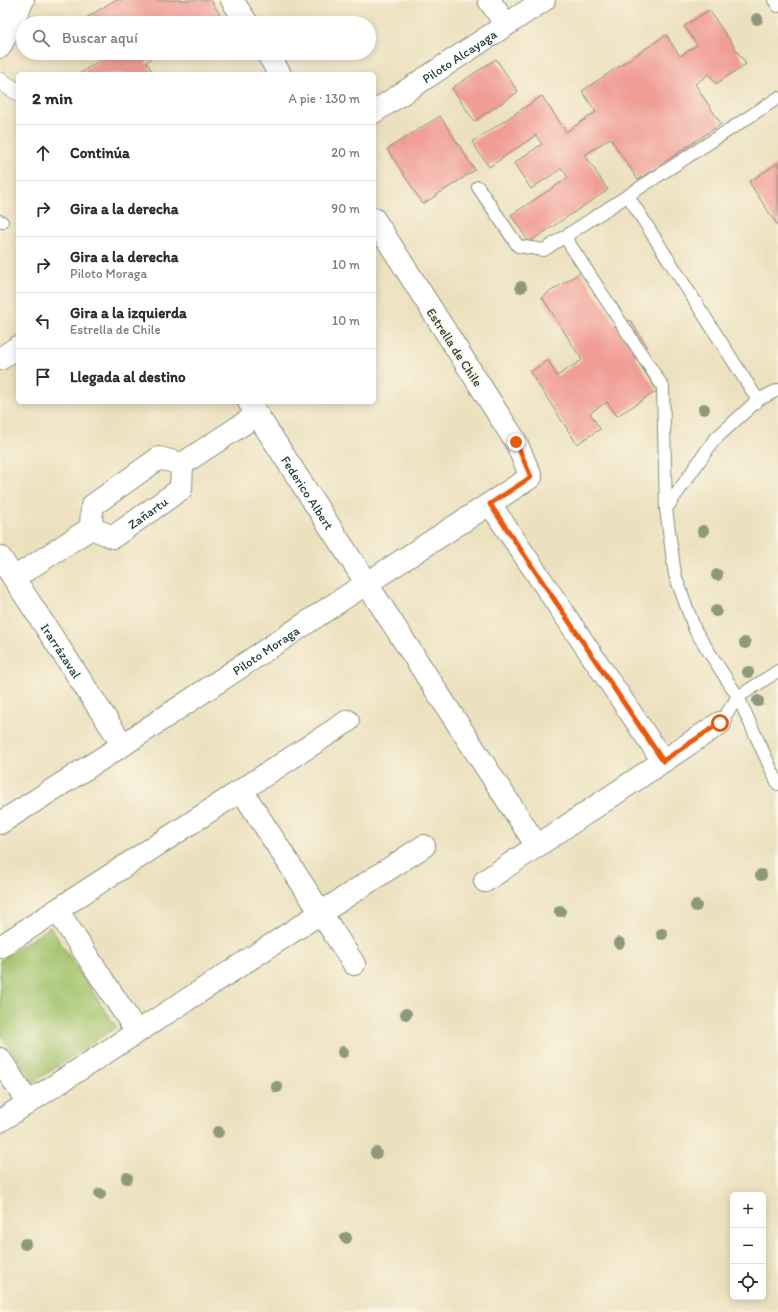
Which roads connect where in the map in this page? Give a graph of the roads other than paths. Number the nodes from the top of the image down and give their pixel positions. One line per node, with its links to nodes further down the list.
1 (9, 0): 8 (street)
2 (23, 0): 11 (street)
3 (232, 0): 9 (street)
4 (489, 0): 10 (street)
5 (544, 0): 10 (street, Piloto Alcayaga)
6 (774, 0): 7 (lane)
7 (778, 6)
8 (0, 10)
9 (242, 16)
10 (506, 25): 17 (street, Piloto Alcayaga)
11 (0, 47)
12 (271, 60): 13 (street)
13 (279, 72)
14 (0, 81): 15 (street)
15 (16, 91)
16 (778, 98): 19 (lane)
17 (376, 111)
18 (478, 187): 21 (lane)
19 (628, 196): 21 (lane); 25 (lane)
20 (376, 222): 28 (street, Estrella de Chile)
21 (565, 237): 30 (lane)
22 (16, 348): 23 (street)
23 (0, 359)
24 (778, 390): 25 (lane)
25 (758, 400): 30 (lane)
26 (253, 408): 27 (street); 34 (street, Federico Albert)
27 (182, 464): 31 (street); 31 (street, Zañartu)
28 (531, 477): 29 (street, Piloto Moraga)
29 (490, 504): 34 (street, Piloto Moraga); 40 (street)
30 (666, 509): 36 (lane)
31 (91, 528): 33 (street)
32 (0, 557): 33 (street, Irarrázaval)
33 (14, 578): 39 (street, Irarrázaval)
34 (367, 583): 39 (street, Piloto Moraga); 45 (street, Federico Albert)
35 (778, 671): 36 (lane)
36 (738, 697): 38 (lane); 41 (lane)
37 (348, 722): 42 (street)
38 (720, 723): 40 (street)
39 (123, 745): 43 (street, Piloto Moraga)
40 (663, 761): 45 (street)
41 (778, 784)
42 (242, 791): 47 (street); 48 (street)
43 (0, 823)
44 (424, 846): 48 (street)
45 (538, 846): 46 (street)
46 (485, 881)
47 (57, 910): 49 (street); 51 (street)
48 (321, 913): 50 (street); 51 (street)
49 (0, 947)
50 (354, 964)
51 (137, 1032): 53 (street)
52 (0, 1059): 53 (street)
53 (28, 1103): 54 (street)
54 (0, 1121)

